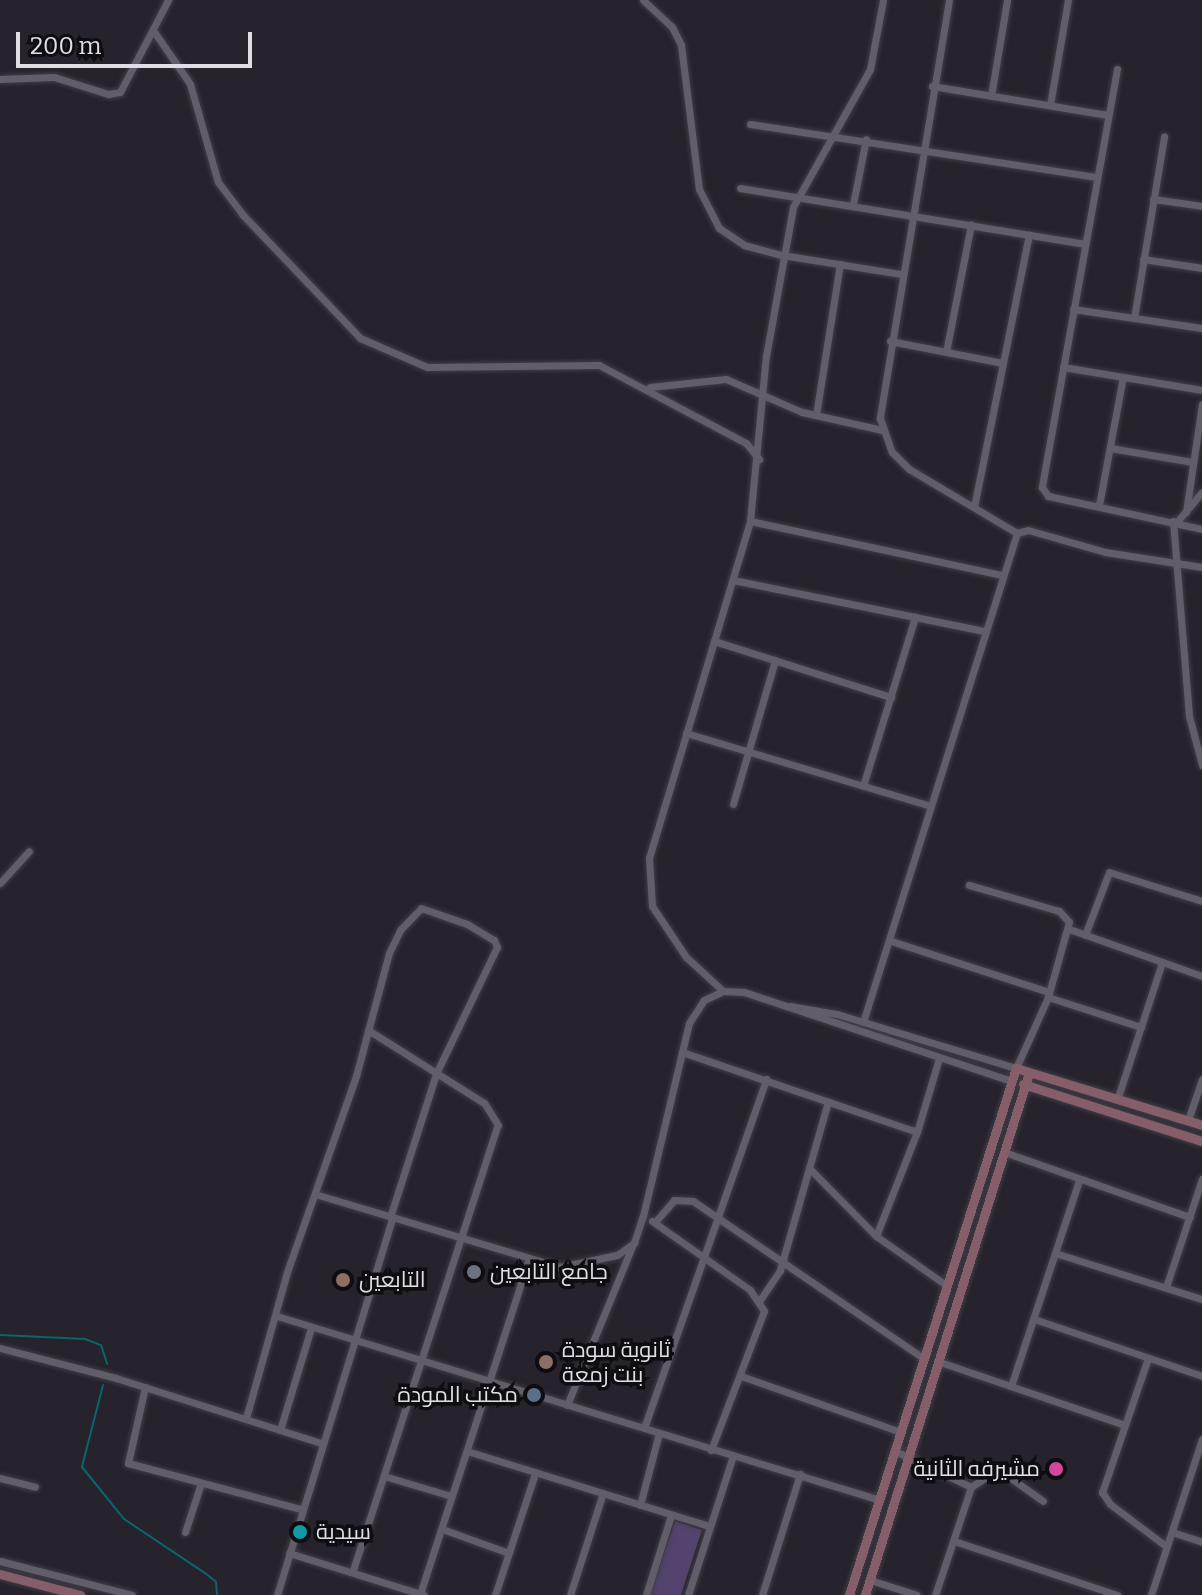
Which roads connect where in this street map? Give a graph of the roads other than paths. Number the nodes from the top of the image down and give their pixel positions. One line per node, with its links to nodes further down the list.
1 (168, 0): 7 (street)
2 (643, 0): 29 (street)
3 (883, 0): 15 (street)
4 (949, 0): 10 (street)
5 (1007, 0): 11 (street)
6 (1068, 0): 12 (street)
7 (155, 33): 9 (street); 42 (street)
8 (1117, 69): 13 (street)
9 (0, 79)
10 (932, 86): 11 (street); 18 (street)
11 (991, 96): 12 (street)
12 (1050, 105): 13 (street)
13 (1108, 115): 19 (street)
14 (750, 124): 15 (street)
15 (830, 135): 17 (street); 21 (street)
16 (1164, 136): 22 (street)
17 (866, 139): 18 (street); 23 (street)
18 (922, 147): 19 (street); 25 (street)
19 (1097, 177): 28 (street)
20 (740, 188): 21 (street)
21 (797, 196): 23 (street); 29 (street)
22 (1153, 199): 24 (street); 30 (street)
23 (853, 204): 25 (street)
24 (1202, 206)
25 (911, 212): 26 (street); 33 (street)
26 (971, 224): 27 (street); 38 (street)
27 (1029, 234): 28 (street); 39 (street)
28 (1085, 244): 34 (street)
29 (782, 255): 31 (street); 44 (street)
30 (1143, 259): 32 (street); 35 (street)
31 (840, 264): 33 (street); 46 (street)
32 (1202, 268)
33 (901, 274): 37 (street)
34 (1073, 309): 35 (street); 40 (street)
35 (1134, 318): 36 (street)
36 (1202, 328)
37 (890, 341): 38 (street); 47 (street)
38 (946, 352): 39 (street)
39 (1003, 363): 53 (street)
40 (1063, 367): 41 (street); 52 (street)
41 (1123, 377): 43 (street); 48 (street)
42 (649, 387): 44 (street); 49 (street)
43 (1202, 390)
44 (761, 393): 46 (street); 49 (street)
45 (1202, 404): 50 (street)
46 (816, 415): 47 (street)
47 (882, 430): 53 (street)
48 (1110, 448): 50 (street); 52 (street)
49 (759, 459): 55 (street)
50 (1193, 462): 54 (street)
51 (1202, 492): 54 (street)
52 (1099, 505): 56 (street)
53 (974, 507): 58 (street)
54 (1186, 512): 56 (street)
55 (750, 521): 61 (street); 62 (street)
56 (1174, 522): 57 (street); 59 (street)
57 (1202, 529)
58 (1017, 533): 59 (street); 61 (street)
59 (1175, 562): 60 (street); 70 (street)
60 (1202, 567)
61 (1002, 575): 64 (street)
62 (733, 580): 63 (street); 65 (street)
63 (915, 617): 64 (street); 67 (street)
64 (984, 631): 73 (street)
65 (714, 641): 66 (street); 68 (street)
66 (775, 660): 67 (street); 69 (street)
67 (891, 697): 71 (street)
68 (686, 733): 69 (street); 83 (street)
69 (749, 752): 71 (street); 72 (street)
70 (1202, 765)
71 (863, 786): 73 (street)
72 (733, 804)
73 (928, 805): 80 (street)
74 (29, 851): 75 (street)
75 (0, 883)
76 (969, 885): 78 (street)
77 (1202, 901): 79 (street)
78 (1069, 929): 79 (street); 84 (street)
79 (1085, 935): 81 (street)
80 (891, 941): 84 (street); 86 (street)
81 (1162, 962): 82 (street); 87 (street)
82 (1202, 976)
83 (723, 991): 85 (street); 89 (street)
84 (1048, 994): 87 (street); 91 (street)
85 (784, 1005): 86 (street); 90 (street)
86 (863, 1022): 91 (street)
87 (1141, 1027): 98 (street)
88 (368, 1030): 93 (street); 93 (street); 108 (street)
89 (682, 1052): 94 (street); 109 (street)
90 (939, 1058): 96 (street); 102 (street)
91 (1016, 1068): 92 (street); 96 (street)
92 (1029, 1073): 97 (street); 98 (street)
93 (436, 1074): 110 (street); 115 (street)
94 (766, 1079): 99 (street); 111 (street)
95 (1202, 1079): 100 (street)
96 (1012, 1081): 97 (street); 121 (street)
97 (1025, 1085): 103 (street); 104 (street)
98 (1118, 1097): 100 (street)
99 (828, 1102): 102 (street); 105 (street)
100 (1188, 1120): 101 (street)
101 (1202, 1125)
102 (917, 1132): 114 (street)
103 (1202, 1141)
104 (1004, 1152): 107 (street); 132 (street)
105 (809, 1168): 114 (street); 120 (street)
106 (1202, 1179): 112 (street)
107 (1079, 1180): 112 (street); 117 (street)
108 (315, 1194): 110 (street); 125 (street)
109 (643, 1216): 113 (street); 116 (street)
110 (391, 1217): 115 (street); 128 (street)
111 (716, 1217): 113 (street); 118 (street); 120 (street)
112 (1190, 1217): 122 (street)
113 (655, 1222): 118 (street)
114 (876, 1236): 121 (street)
115 (462, 1239): 119 (street); 133 (street)
116 (634, 1243): 119 (street); 139 (street)
117 (1055, 1253): 122 (street); 126 (street)
118 (707, 1258): 124 (street); 142 (street)
119 (529, 1259): 136 (street)
120 (779, 1264): 124 (street); 130 (street)
121 (946, 1285): 130 (street)
122 (1166, 1287): 123 (street)
123 (1202, 1299)
124 (760, 1300): 134 (street)
125 (277, 1316): 127 (street); 140 (street)
126 (1034, 1319): 131 (street); 137 (street)
127 (311, 1328): 128 (street); 143 (street)
128 (353, 1340): 133 (street); 147 (street)
129 (0, 1348): 138 (street)
130 (923, 1358): 144 (street)
131 (1148, 1358): 135 (street); 141 (street)
132 (937, 1361): 137 (street); 151 (street)
133 (421, 1362): 136 (street); 155 (street)
134 (741, 1376): 144 (street); 148 (street)
135 (1202, 1376)
136 (489, 1382): 139 (street); 149 (street)
137 (1011, 1386): 141 (street)
138 (145, 1387): 140 (street); 157 (street)
139 (567, 1405): 142 (street)
140 (246, 1418): 143 (street)
141 (1122, 1424): 173 (street)
142 (644, 1428): 145 (street)
143 (280, 1430): 147 (street)
144 (901, 1432): 150 (street)
145 (659, 1433): 148 (street); 164 (street)
146 (1202, 1439): 170 (street)
147 (321, 1443): 165 (street)
148 (711, 1450): 152 (street)
149 (467, 1451): 153 (street); 161 (street)
150 (895, 1451): 151 (street); 162 (street)
151 (908, 1455): 159 (street); 179 (street)
152 (733, 1456): 154 (street); 167 (street)
153 (535, 1473): 160 (street); 175 (street)
154 (800, 1474): 162 (street); 188 (street)
155 (384, 1476): 161 (street); 177 (street)
156 (0, 1478): 158 (street)
157 (201, 1483): 165 (street); 169 (street)
158 (35, 1487)
159 (971, 1487): 163 (street); 171 (street)
160 (603, 1493): 164 (street); 185 (street)
161 (451, 1496): 168 (street)
162 (880, 1500): 189 (street)
163 (1043, 1501)
164 (640, 1505): 166 (street)
165 (301, 1509): 174 (street)
166 (671, 1515): 167 (street); 186 (street)
167 (709, 1526): 187 (street)
168 (442, 1529): 175 (street); 180 (street)
169 (185, 1532)
170 (1172, 1532): 172 (street); 173 (street)
171 (954, 1541): 192 (street); 193 (street)
172 (1202, 1542)
173 (1167, 1547): 194 (street)
174 (289, 1553): 177 (street); 183 (street)
175 (509, 1553): 184 (street)
176 (0, 1561): 182 (street)
177 (353, 1570): 180 (street)
178 (0, 1574): 181 (street)
179 (870, 1580): 190 (street); 191 (street)
180 (422, 1594)
181 (80, 1595)
182 (132, 1595)
183 (277, 1595)
184 (495, 1595)
185 (570, 1595)
186 (646, 1595)
187 (688, 1595)
188 (762, 1595)
189 (849, 1595)
190 (865, 1595)
191 (917, 1595)
192 (935, 1595)
193 (1117, 1595)
194 (1151, 1595)

